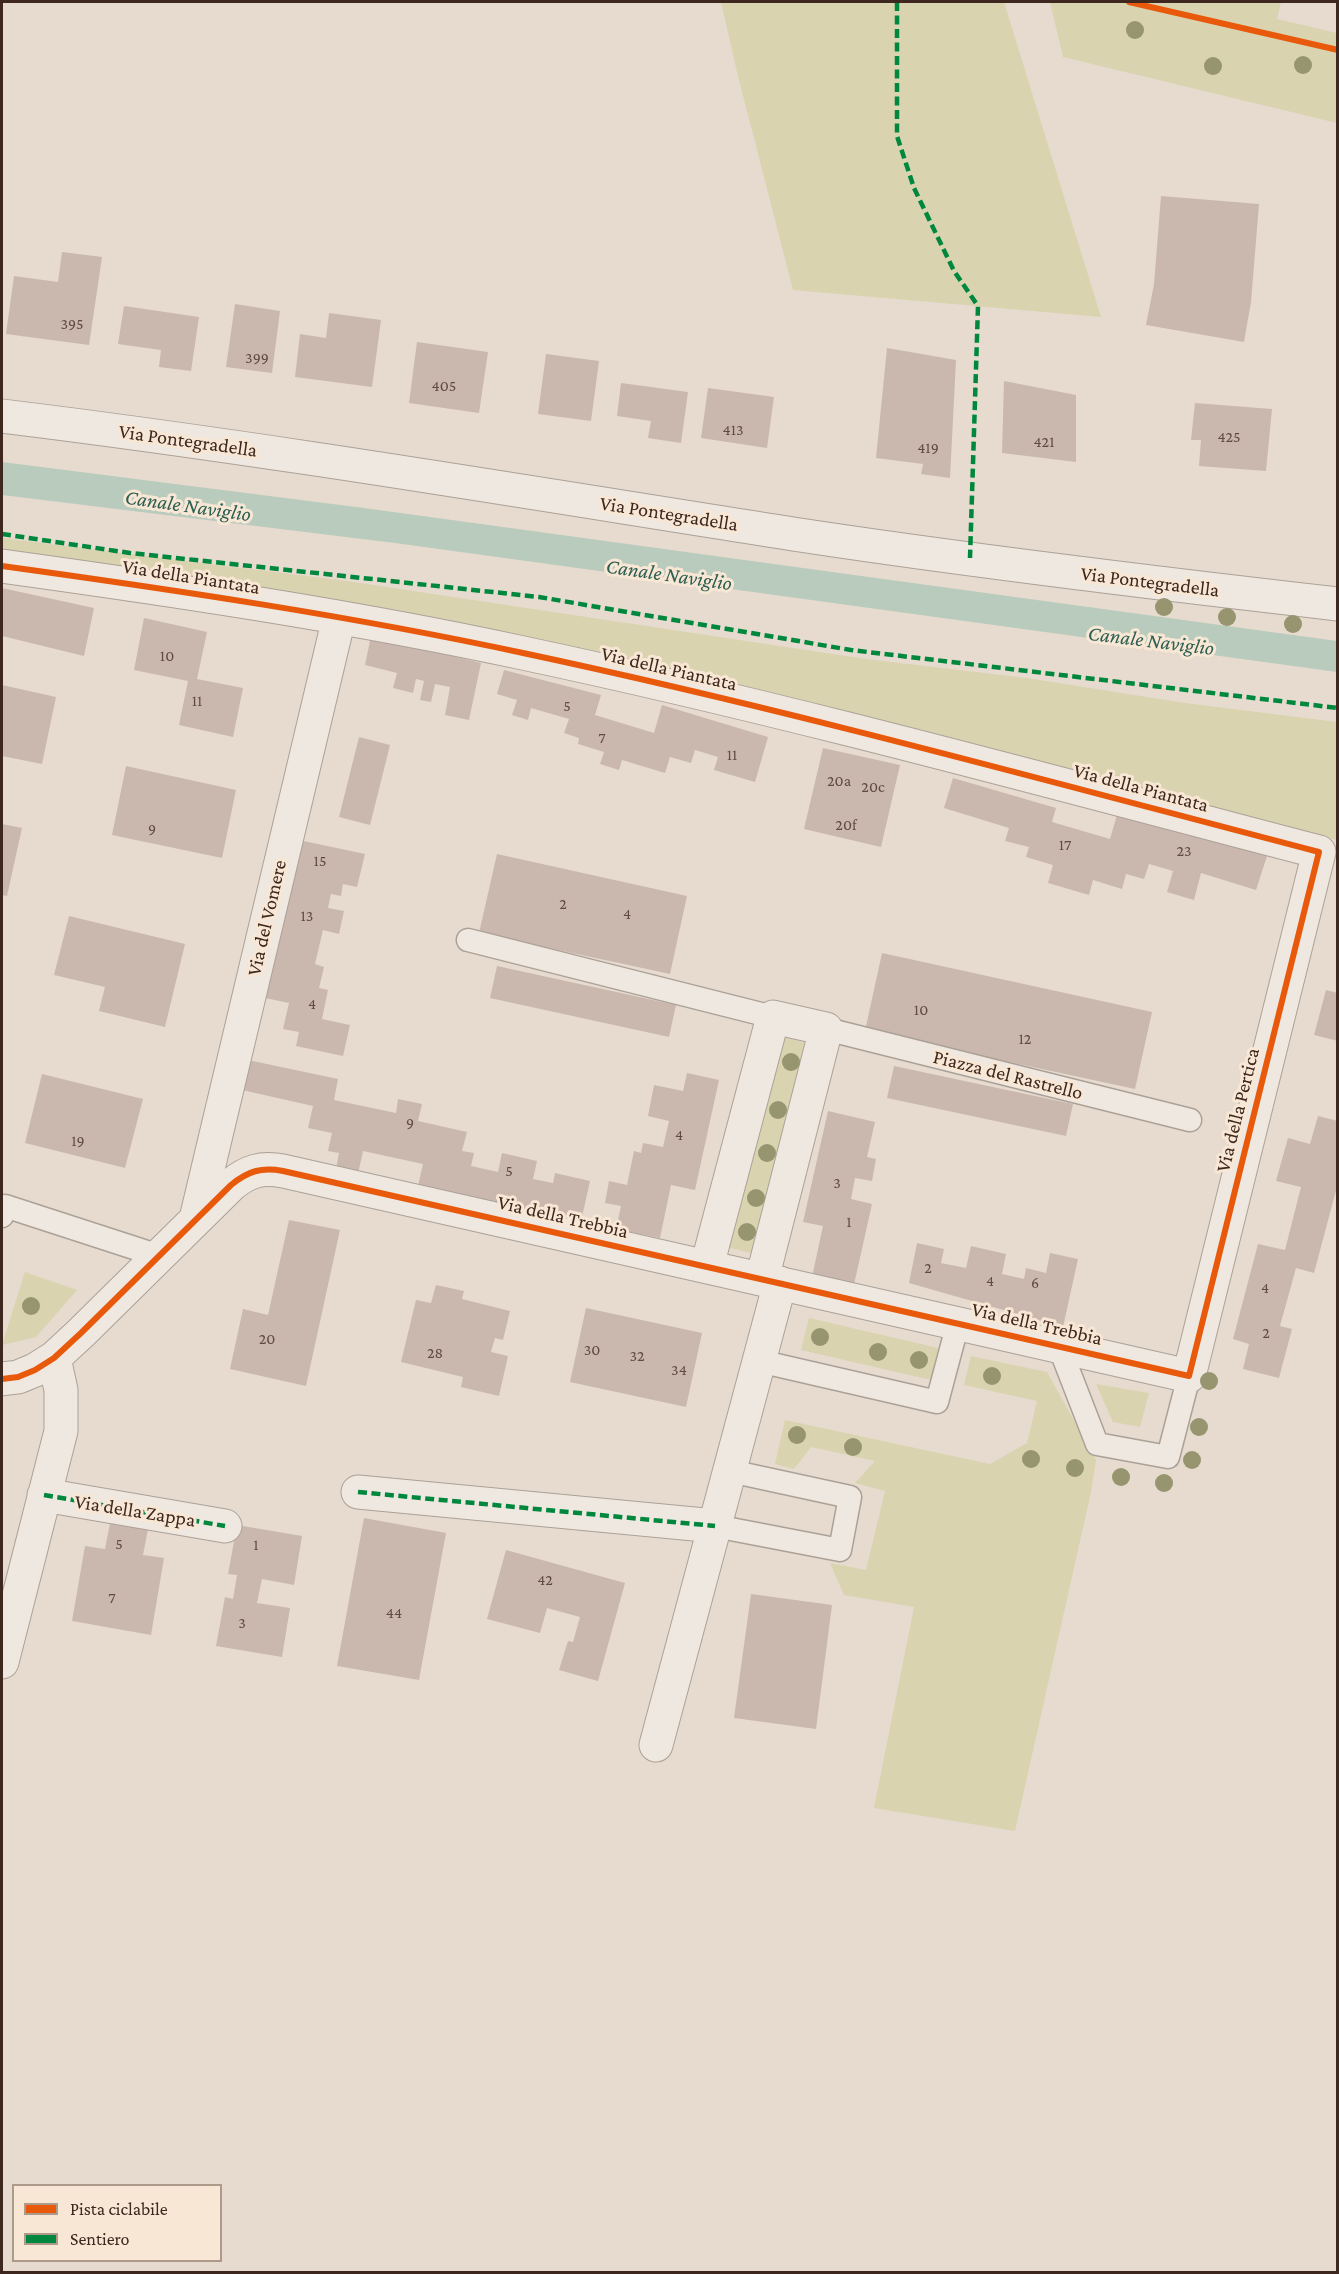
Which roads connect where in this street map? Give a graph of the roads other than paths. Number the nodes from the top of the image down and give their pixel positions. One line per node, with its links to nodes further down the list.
1 (2, 416): 3 (street, Via Pontegradella)
2 (2, 566): 4 (street, Via della Piantata)
3 (1338, 604)
4 (339, 618): 5 (street, Via della Piantata); 11 (street, Via del Vomere)
5 (1319, 852): 19 (street, Via della Pertica)
6 (468, 940): 7 (lane, Piazza del Rastrello)
7 (773, 1017): 8 (street, Piazza del Rastrello); 13 (street)
8 (826, 1029): 9 (lane, Piazza del Rastrello); 14 (street)
9 (1190, 1120)
10 (2, 1216): 12 (lane)
11 (196, 1219): 12 (street, Via della Trebbia); 13 (street, Via della Trebbia)
12 (159, 1256): 17 (street, Via della Trebbia)
13 (707, 1266): 14 (street, Via della Trebbia)
14 (771, 1281): 15 (street, Via della Trebbia); 18 (street)
15 (958, 1323): 16 (street, Via della Trebbia); 18 (lane)
16 (1059, 1346): 19 (street, Via della Trebbia); 19 (lane)
17 (54, 1358): 20 (street, Via della Trebbia); 23 (street)
18 (759, 1361): 21 (street)
19 (1189, 1376)
20 (2, 1379)
21 (730, 1471): 25 (street); 25 (lane)
22 (358, 1492): 25 (street)
23 (44, 1496): 24 (street, Via della Zappa); 26 (street)
24 (225, 1526)
25 (715, 1526): 27 (street)
26 (2, 1662)
27 (656, 1745)

